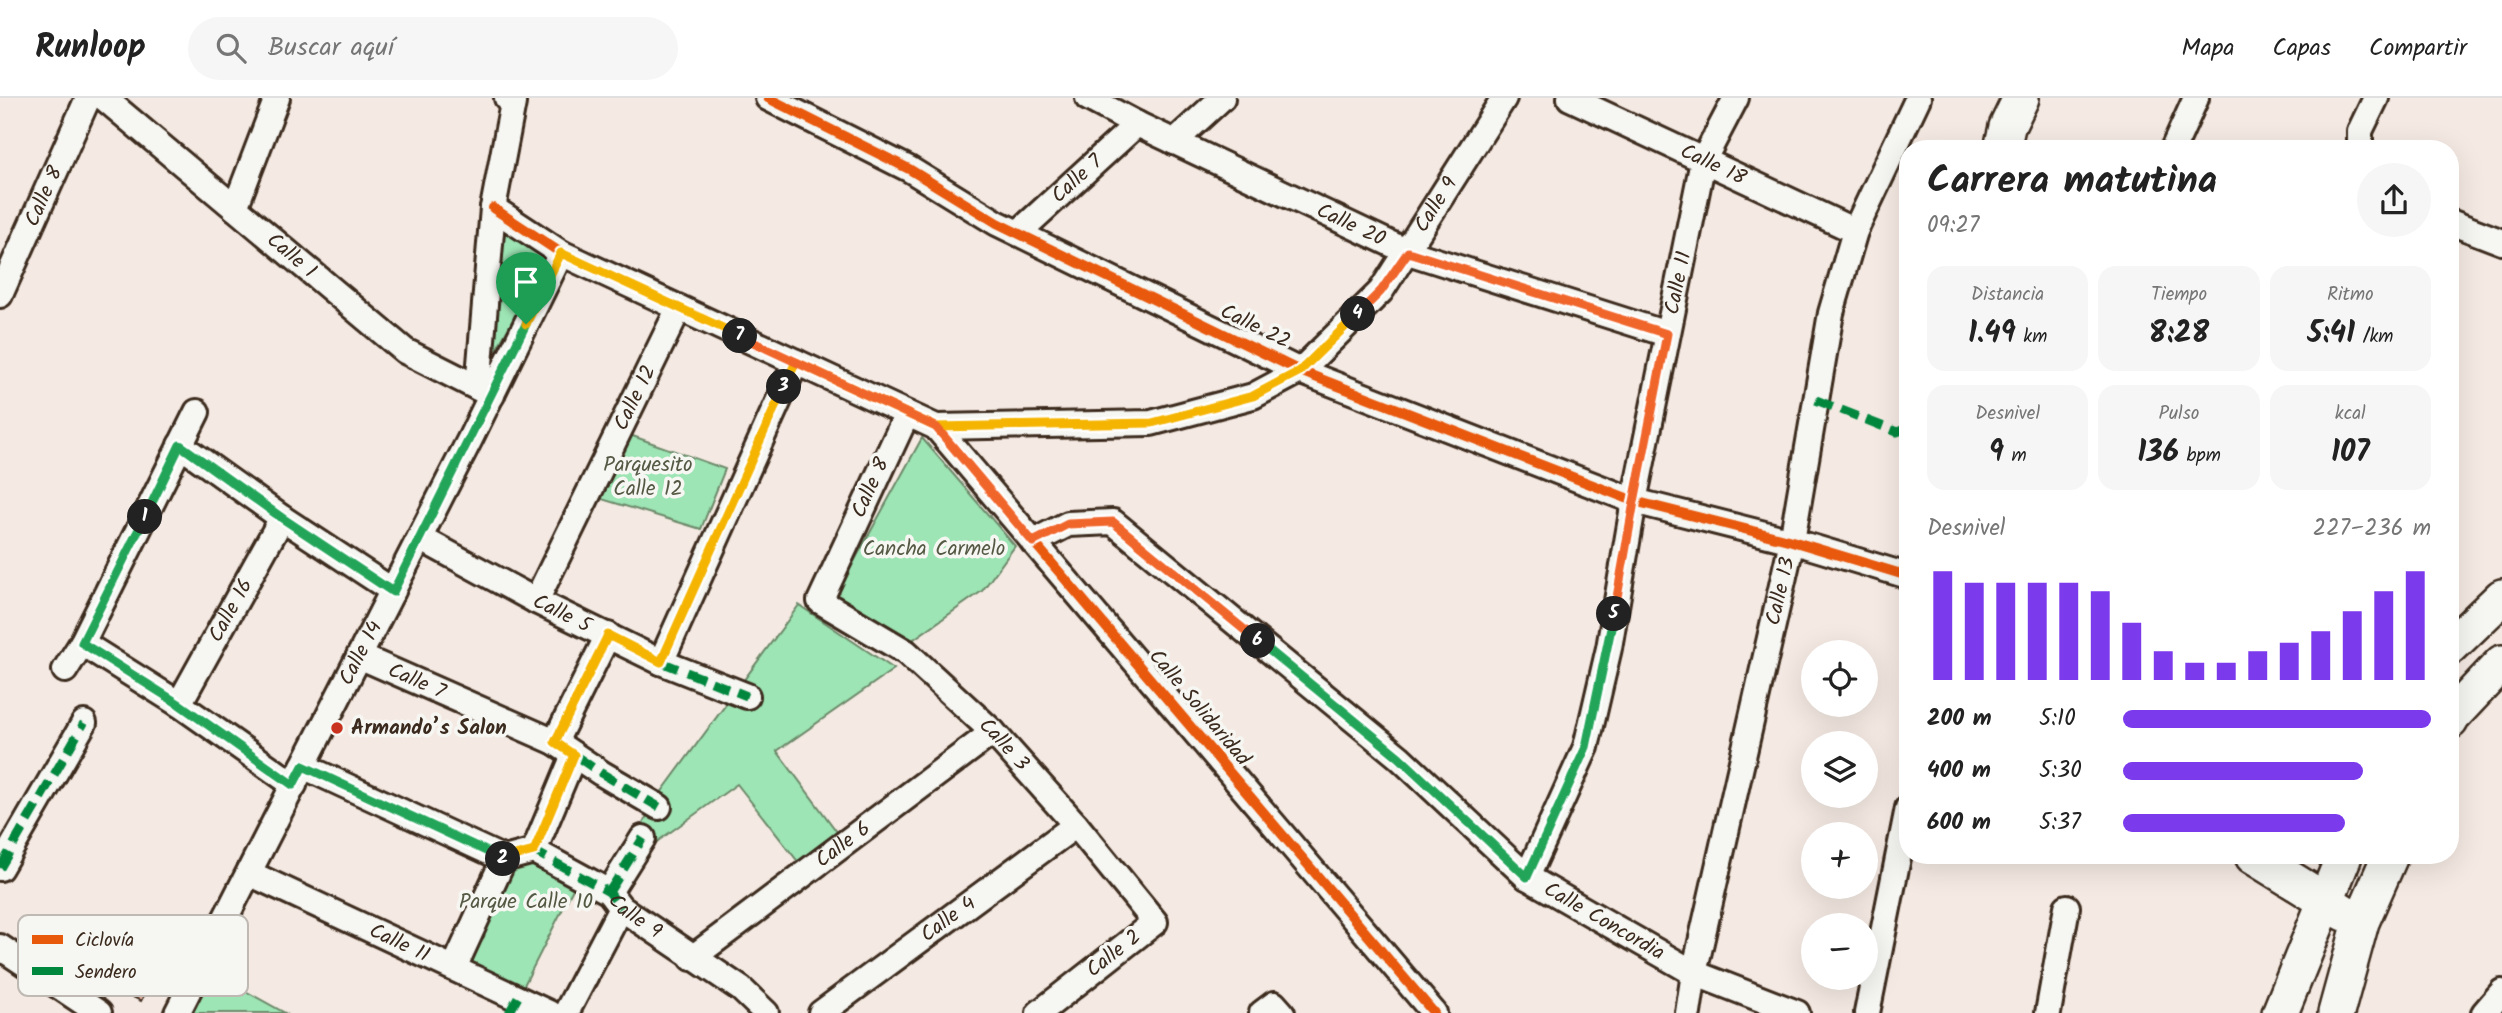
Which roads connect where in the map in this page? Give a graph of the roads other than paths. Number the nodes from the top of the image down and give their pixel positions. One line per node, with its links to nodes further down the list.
1 (88, 98): 29 (street, Calle 8)
2 (104, 98): 21 (street, Calle 1)
3 (277, 98): 21 (street)
4 (507, 98): 22 (street, Calle 14)
5 (768, 98): 25 (street, Calle 22)
6 (1088, 98): 15 (street, Calle 20)
7 (1222, 98): 19 (street)
8 (1504, 98): 27 (street, Calle 9)
9 (1570, 98): 20 (street, Calle 18)
10 (1736, 98): 20 (street, Calle 11)
11 (1918, 98): 24 (street, Calle 13)
12 (2021, 98): 16 (street)
13 (2196, 98): 17 (street)
14 (2376, 98): 18 (street)
15 (1137, 124): 19 (street, Calle 20); 25 (street, Calle 7)
16 (2004, 140)
17 (2177, 140)
18 (2360, 140)
19 (1174, 142): 27 (street, Calle 20)
20 (1703, 161): 24 (street, Calle 18); 31 (street, Calle 11)
21 (235, 208): 34 (street, Calle 1)
22 (494, 208): 28 (street); 34 (street, Calle 14)
23 (2459, 225): 26 (street)
24 (1854, 231): 42 (street, Calle 13)
25 (1018, 233): 33 (street, Calle 22)
26 (2502, 242)
27 (1408, 252): 31 (street, Calle 20); 33 (street, Calle 9)
28 (561, 253): 30 (street); 34 (street, Calle 14)
29 (0, 295)
30 (679, 308): 32 (street); 47 (street, Calle 12)
31 (1667, 334): 39 (street, Calle 11)
32 (796, 362): 36 (street); 53 (street)
33 (1300, 371): 37 (street, Calle 9); 39 (street, Calle 22)
34 (485, 391): 41 (street, Calle 14)
35 (197, 412): 38 (street)
36 (907, 414): 37 (street); 48 (street, Calle 8)
37 (936, 427): 43 (street, Calle Solidaridad)
38 (180, 445): 40 (street); 51 (street)
39 (1634, 502): 42 (street, Calle 22); 74 (street, Calle 11)
40 (282, 518): 45 (street); 57 (street, Calle 16)
41 (420, 538): 45 (street, Calle 14); 47 (street, Calle 5)
42 (1792, 541): 44 (street, Calle 22); 85 (street, Calle 13)
43 (1033, 542): 74 (street, Calle Concordia); 97 (street, Calle Solidaridad)
44 (1899, 573)
45 (393, 592): 52 (street, Calle 14)
46 (2502, 597): 50 (street)
47 (536, 601): 49 (street, Calle 5)
48 (820, 601): 60 (street, Calle 3)
49 (608, 635): 53 (street, Calle 5); 61 (street)
50 (2459, 638)
51 (82, 643): 55 (street); 57 (street)
52 (359, 656): 61 (street, Calle 7); 62 (street, Calle 14)
53 (661, 662): 56 (street, Calle 5)
54 (2502, 663): 58 (street)
55 (65, 670)
56 (747, 695)
57 (179, 704): 62 (street)
58 (2459, 709)
59 (84, 723): 72 (street)
60 (993, 732): 64 (street, Calle 3); 82 (street, Calle 6)
61 (565, 748): 63 (street, Calle 7); 66 (street)
62 (298, 776): 68 (street); 73 (street, Calle 14)
63 (659, 807)
64 (1076, 825): 79 (street, Calle 3); 95 (street, Calle 4)
65 (643, 838): 75 (street)
66 (534, 851): 68 (street); 75 (street, Calle 9)
67 (1899, 853): 100 (street)
68 (504, 859): 84 (street)
69 (2265, 864): 76 (street)
70 (2341, 864): 76 (street)
71 (2386, 864): 80 (street)
72 (0, 868)
73 (249, 873): 78 (street, Calle 14); 84 (street, Calle 11)
74 (1527, 877): 85 (street, Calle Concordia)
75 (615, 900): 82 (street, Calle 9); 93 (street)
76 (2324, 902): 80 (street); 102 (street)
77 (2067, 907): 101 (street)
78 (227, 915)
79 (1156, 922): 96 (street, Calle 2)
80 (2361, 922): 103 (street)
81 (0, 947): 83 (street)
82 (692, 958): 94 (street, Calle 9)
83 (18, 959)
84 (454, 968): 89 (street, Calle 11)
85 (1694, 973): 98 (street, Calle 13); 99 (street, Calle Concordia)
86 (2502, 992): 104 (street)
87 (74, 996): 90 (street)
88 (186, 996): 91 (street, Calle 14)
89 (514, 1005): 92 (street, Calle 11)
90 (99, 1013)
91 (177, 1013)
92 (549, 1013)
93 (566, 1013)
94 (766, 1013)
95 (821, 1013)
96 (1039, 1013)
97 (1434, 1013)
98 (1688, 1013)
99 (1797, 1013)
100 (1867, 1013)
101 (2048, 1013)
102 (2280, 1013)
103 (2336, 1013)
104 (2484, 1013)

